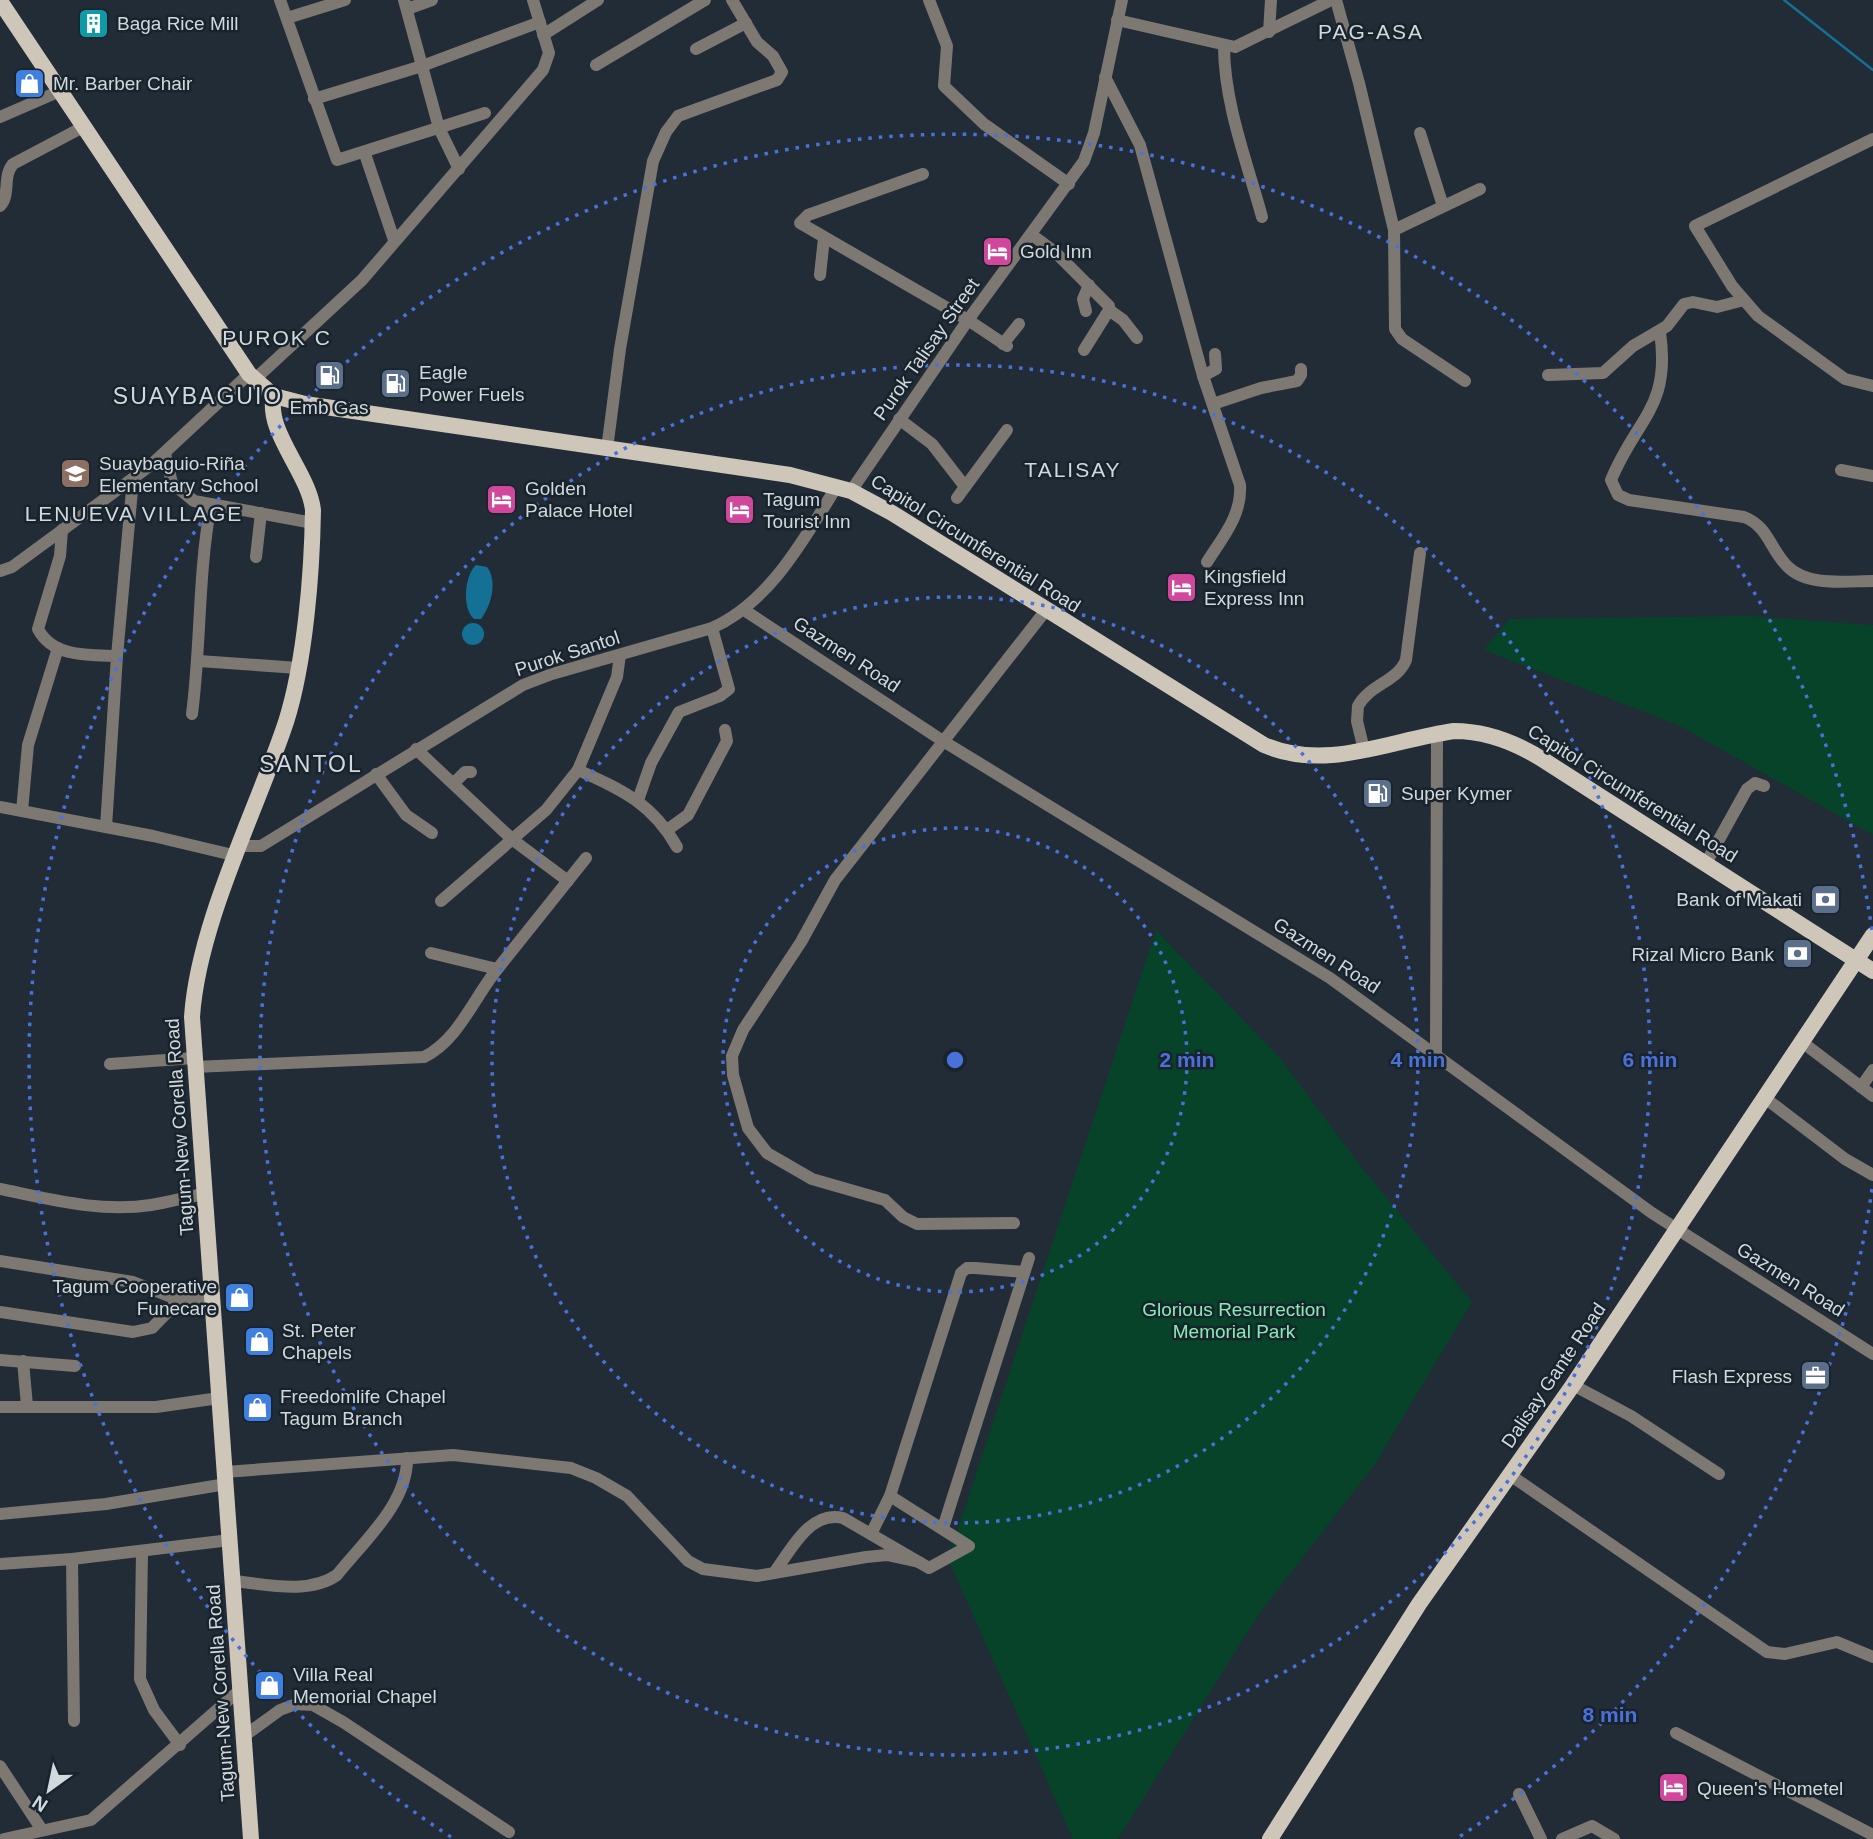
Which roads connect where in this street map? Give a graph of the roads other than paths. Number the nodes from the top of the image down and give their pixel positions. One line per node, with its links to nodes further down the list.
1 (280, 0): 14 (street)
2 (345, 0): 14 (street)
3 (432, 0): 13 (street)
4 (533, 0): 17 (street)
5 (598, 0): 17 (street)
6 (705, 0): 21 (street)
7 (732, 0): 16 (street)
8 (929, 0): 35 (street)
9 (1122, 0): 15 (street, Purok Talisay Street)
10 (1271, 0): 18 (street)
11 (1333, 0): 18 (street); 40 (street)
12 (0, 1): 24 (main road, Capitol Circumferential Road)
13 (405, 4): 22 (street)
14 (287, 18): 25 (street)
15 (1117, 20): 19 (street); 23 (street, Purok Talisay Street)
16 (746, 23): 20 (street); 65 (street)
17 (542, 28): 22 (street); 33 (street)
18 (1269, 32): 19 (street)
19 (1224, 46): 39 (street)
20 (696, 49)
21 (596, 65)
22 (422, 66): 25 (street); 29 (street)
23 (1105, 77): 35 (street, Purok Talisay Street); 57 (street)
24 (60, 91): 27 (street); 28 (main road, Capitol Circumferential Road)
25 (314, 99): 32 (street)
26 (485, 113): 29 (street)
27 (0, 117)
28 (85, 126): 37 (street); 58 (main road, Capitol Circumferential Road)
29 (439, 128): 32 (street); 33 (street)
30 (1420, 133): 38 (street)
31 (1873, 139): 46 (street)
32 (365, 154): 43 (street)
33 (459, 169): 43 (street)
34 (923, 174): 42 (street)
35 (1069, 184): 41 (street, Purok Talisay Street)
36 (1480, 189): 38 (street)
37 (0, 206)
38 (1443, 206): 40 (street)
39 (1262, 216)
40 (1394, 230): 59 (street)
41 (1032, 235): 45 (street); 49 (street, Purok Talisay Street)
42 (824, 238): 44 (street); 49 (street)
43 (394, 240): 58 (street)
44 (820, 275)
45 (1089, 285): 47 (street); 48 (street)
46 (1744, 300): 51 (street); 60 (street)
47 (1109, 310): 52 (street); 53 (street)
48 (1086, 311)
49 (968, 320): 50 (street); 63 (street, Purok Talisay Street)
50 (1019, 324)
51 (1660, 332): 56 (street); 81 (street)
52 (1137, 338)
53 (1084, 350)
54 (1215, 354): 57 (street)
55 (1301, 369): 62 (street)
56 (1548, 375)
57 (1203, 376): 62 (street)
58 (252, 377): 61 (main road, Capitol Circumferential Road); 66 (street)
59 (1465, 381)
60 (1873, 386)
61 (274, 396): 65 (main road, Capitol Circumferential Road); 75 (main road, Tagum-New Corella Road)
62 (1213, 404): 79 (street)
63 (899, 419): 70 (street); 71 (street, Purok Talisay Street)
64 (1007, 430): 70 (street)
65 (607, 449): 71 (main road, Capitol Circumferential Road)
66 (166, 453): 69 (street); 73 (street)
67 (1841, 470): 68 (street)
68 (1873, 475)
69 (133, 479): 76 (street); 87 (street)
70 (965, 487): 72 (street)
71 (844, 489): 82 (street, Purok Santol); 83 (main road, Capitol Circumferential Road)
72 (957, 498)
73 (211, 504): 74 (street); 88 (street)
74 (261, 513): 75 (street); 78 (street)
75 (313, 523): 89 (main road, Tagum-New Corella Road)
76 (62, 530): 80 (street); 85 (street)
77 (1420, 552): 95 (street)
78 (256, 557)
79 (1208, 562)
80 (0, 571)
81 (1873, 581)
82 (744, 610): 84 (street, Purok Santol); 93 (street, Gazmen Road)
83 (1046, 610): 93 (street); 95 (main road, Capitol Circumferential Road)
84 (712, 628): 86 (street, Purok Santol); 101 (street)
85 (58, 648): 87 (street); 103 (street)
86 (620, 655): 94 (street, Purok Santol); 96 (street)
87 (117, 656): 104 (street)
88 (200, 661): 89 (street); 90 (street)
89 (298, 668): 109 (main road, Tagum-New Corella Road)
90 (192, 714)
91 (725, 730): 105 (street)
92 (1437, 734): 95 (main road, Capitol Circumferential Road); 111 (main road, Capitol Circumferential Road); 120 (street)
93 (943, 741): 120 (street, Gazmen Road); 130 (street)
94 (416, 748): 98 (street, Purok Santol); 99 (street)
95 (1364, 750)
96 (578, 770): 101 (street); 107 (street)
97 (471, 772): 99 (street)
98 (376, 774): 106 (street); 109 (street, Purok Santol)
99 (454, 783): 107 (street)
100 (1765, 786): 111 (street)
101 (638, 800): 105 (street)
102 (0, 807): 103 (street)
103 (22, 811): 104 (street)
104 (106, 827): 109 (street)
105 (667, 830): 108 (street)
106 (432, 833)
107 (513, 840): 112 (street); 113 (street)
108 (677, 847)
109 (239, 851): 121 (main road, Tagum-New Corella Road)
110 (586, 858): 112 (street)
111 (1706, 863): 116 (main road, Capitol Circumferential Road)
112 (568, 881): 117 (street)
113 (440, 901)
114 (1873, 935): 116 (main road, Dalisay Gante Road)
115 (431, 953): 117 (street)
116 (1857, 959): 118 (main road, Capitol Circumferential Road); 119 (main road, Dalisay Gante Road)
117 (497, 969): 121 (street)
118 (1873, 971)
119 (1802, 1042): 124 (street); 126 (main road, Dalisay Gante Road)
120 (1436, 1053): 131 (street, Gazmen Road)
121 (194, 1062): 122 (street); 129 (main road, Tagum-New Corella Road)
122 (110, 1064)
123 (1873, 1070): 124 (street)
124 (1861, 1087): 125 (street)
125 (1873, 1096)
126 (1765, 1098): 127 (street); 131 (main road, Dalisay Gante Road)
127 (1873, 1175)
128 (0, 1189): 129 (street)
129 (205, 1194): 135 (main road, Tagum-New Corella Road)
130 (1014, 1223)
131 (1676, 1230): 138 (street, Gazmen Road); 142 (main road, Dalisay Gante Road)
132 (1030, 1258): 134 (street)
133 (0, 1261): 136 (street)
134 (1024, 1272): 150 (street); 152 (street)
135 (212, 1299): 136 (street); 143 (main road, Tagum-New Corella Road)
136 (179, 1300): 137 (street)
137 (0, 1312)
138 (1873, 1354)
139 (0, 1360): 140 (street)
140 (23, 1361): 141 (street); 144 (street)
141 (75, 1366)
142 (1573, 1385): 147 (street); 148 (main road, Dalisay Gante Road)
143 (219, 1398): 144 (street); 149 (main road, Tagum-New Corella Road)
144 (27, 1406): 145 (street)
145 (0, 1407)
146 (407, 1458): 149 (street); 159 (street); 160 (street)
147 (1719, 1474)
148 (1510, 1475): 161 (street); 174 (main road, Dalisay Gante Road)
149 (225, 1478): 151 (street); 154 (main road, Tagum-New Corella Road)
150 (890, 1496): 152 (street); 153 (street)
151 (0, 1514)
152 (943, 1528): 157 (street)
153 (871, 1534): 157 (street); 159 (street)
154 (230, 1540): 155 (street); 160 (main road, Tagum-New Corella Road)
155 (142, 1550): 156 (street); 166 (street)
156 (72, 1559): 158 (street); 163 (street)
157 (919, 1562): 159 (street)
158 (0, 1564)
159 (774, 1573)
160 (233, 1581): 162 (main road, Tagum-New Corella Road)
161 (1873, 1657)
162 (241, 1689): 165 (main road, Tagum-New Corella Road); 166 (street)
163 (74, 1721)
164 (1676, 1733): 171 (street)
165 (244, 1736): 170 (street); 173 (main road, Tagum-New Corella Road)
166 (180, 1745): 169 (street)
167 (0, 1766): 169 (street)
168 (1519, 1794): 175 (street)
169 (42, 1830): 172 (street)
170 (509, 1832)
171 (1873, 1835)
172 (4, 1839)
173 (251, 1839)
174 (1270, 1839)
175 (1541, 1839)
176 (1562, 1839): 177 (street)
177 (1614, 1839)

